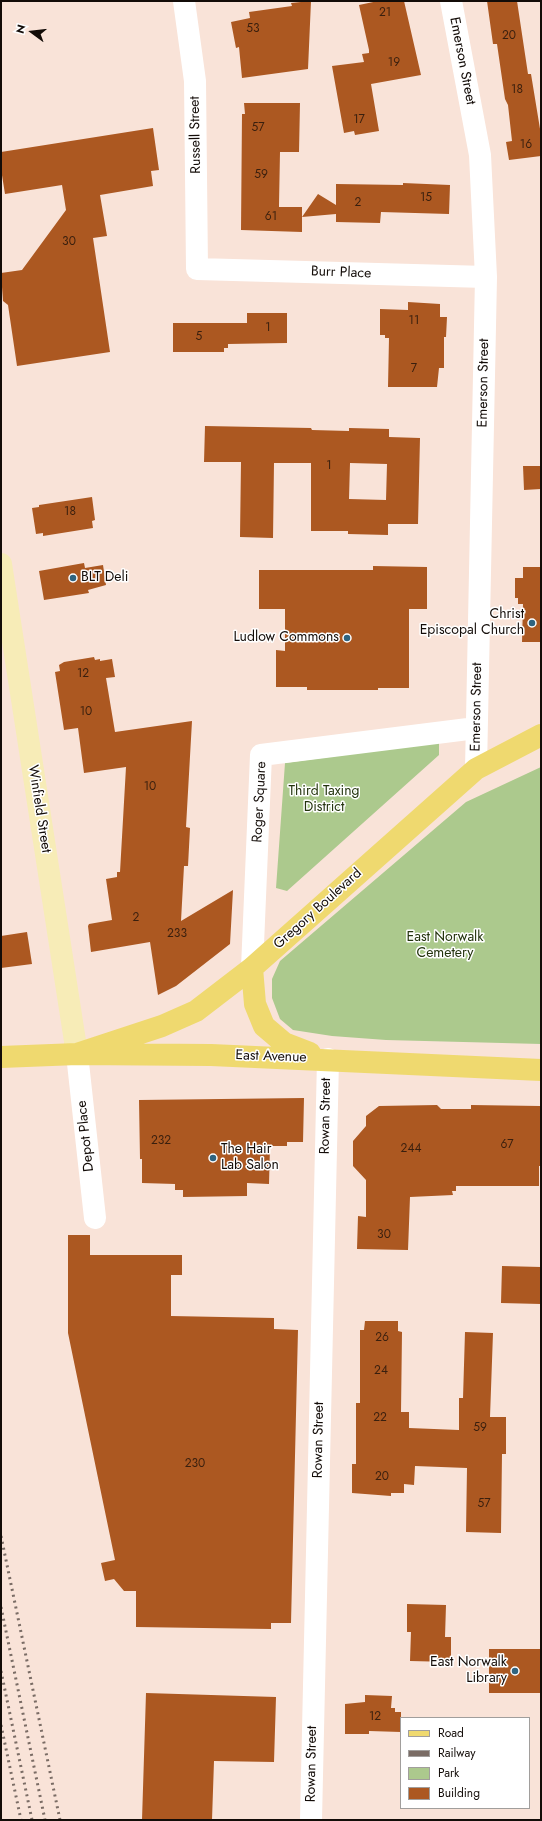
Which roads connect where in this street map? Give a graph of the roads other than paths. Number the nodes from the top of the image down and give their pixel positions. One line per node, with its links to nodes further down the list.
1 (184, 1): 3 (street, Russell Street)
2 (451, 1): 4 (street, Emerson Street)
3 (197, 269): 4 (street, Burr Place)
4 (486, 277): 6 (street, Emerson Street)
5 (1, 564): 10 (main road, Winfield Street)
6 (476, 728): 8 (street, Emerson Street); 9 (street, Roger Square)
7 (541, 735): 8 (main road, Gregory Boulevard)
8 (476, 769): 9 (main road, Gregory Boulevard)
9 (252, 968): 10 (main road, Gregory Boulevard); 12 (main road)
10 (77, 1054): 11 (main road, East Avenue); 12 (main road, East Avenue); 14 (street, Depot Place)
11 (1, 1057)
12 (328, 1059): 13 (main road, East Avenue); 15 (street, Rowan Street)
13 (541, 1070)
14 (94, 1218)
15 (311, 1820)

